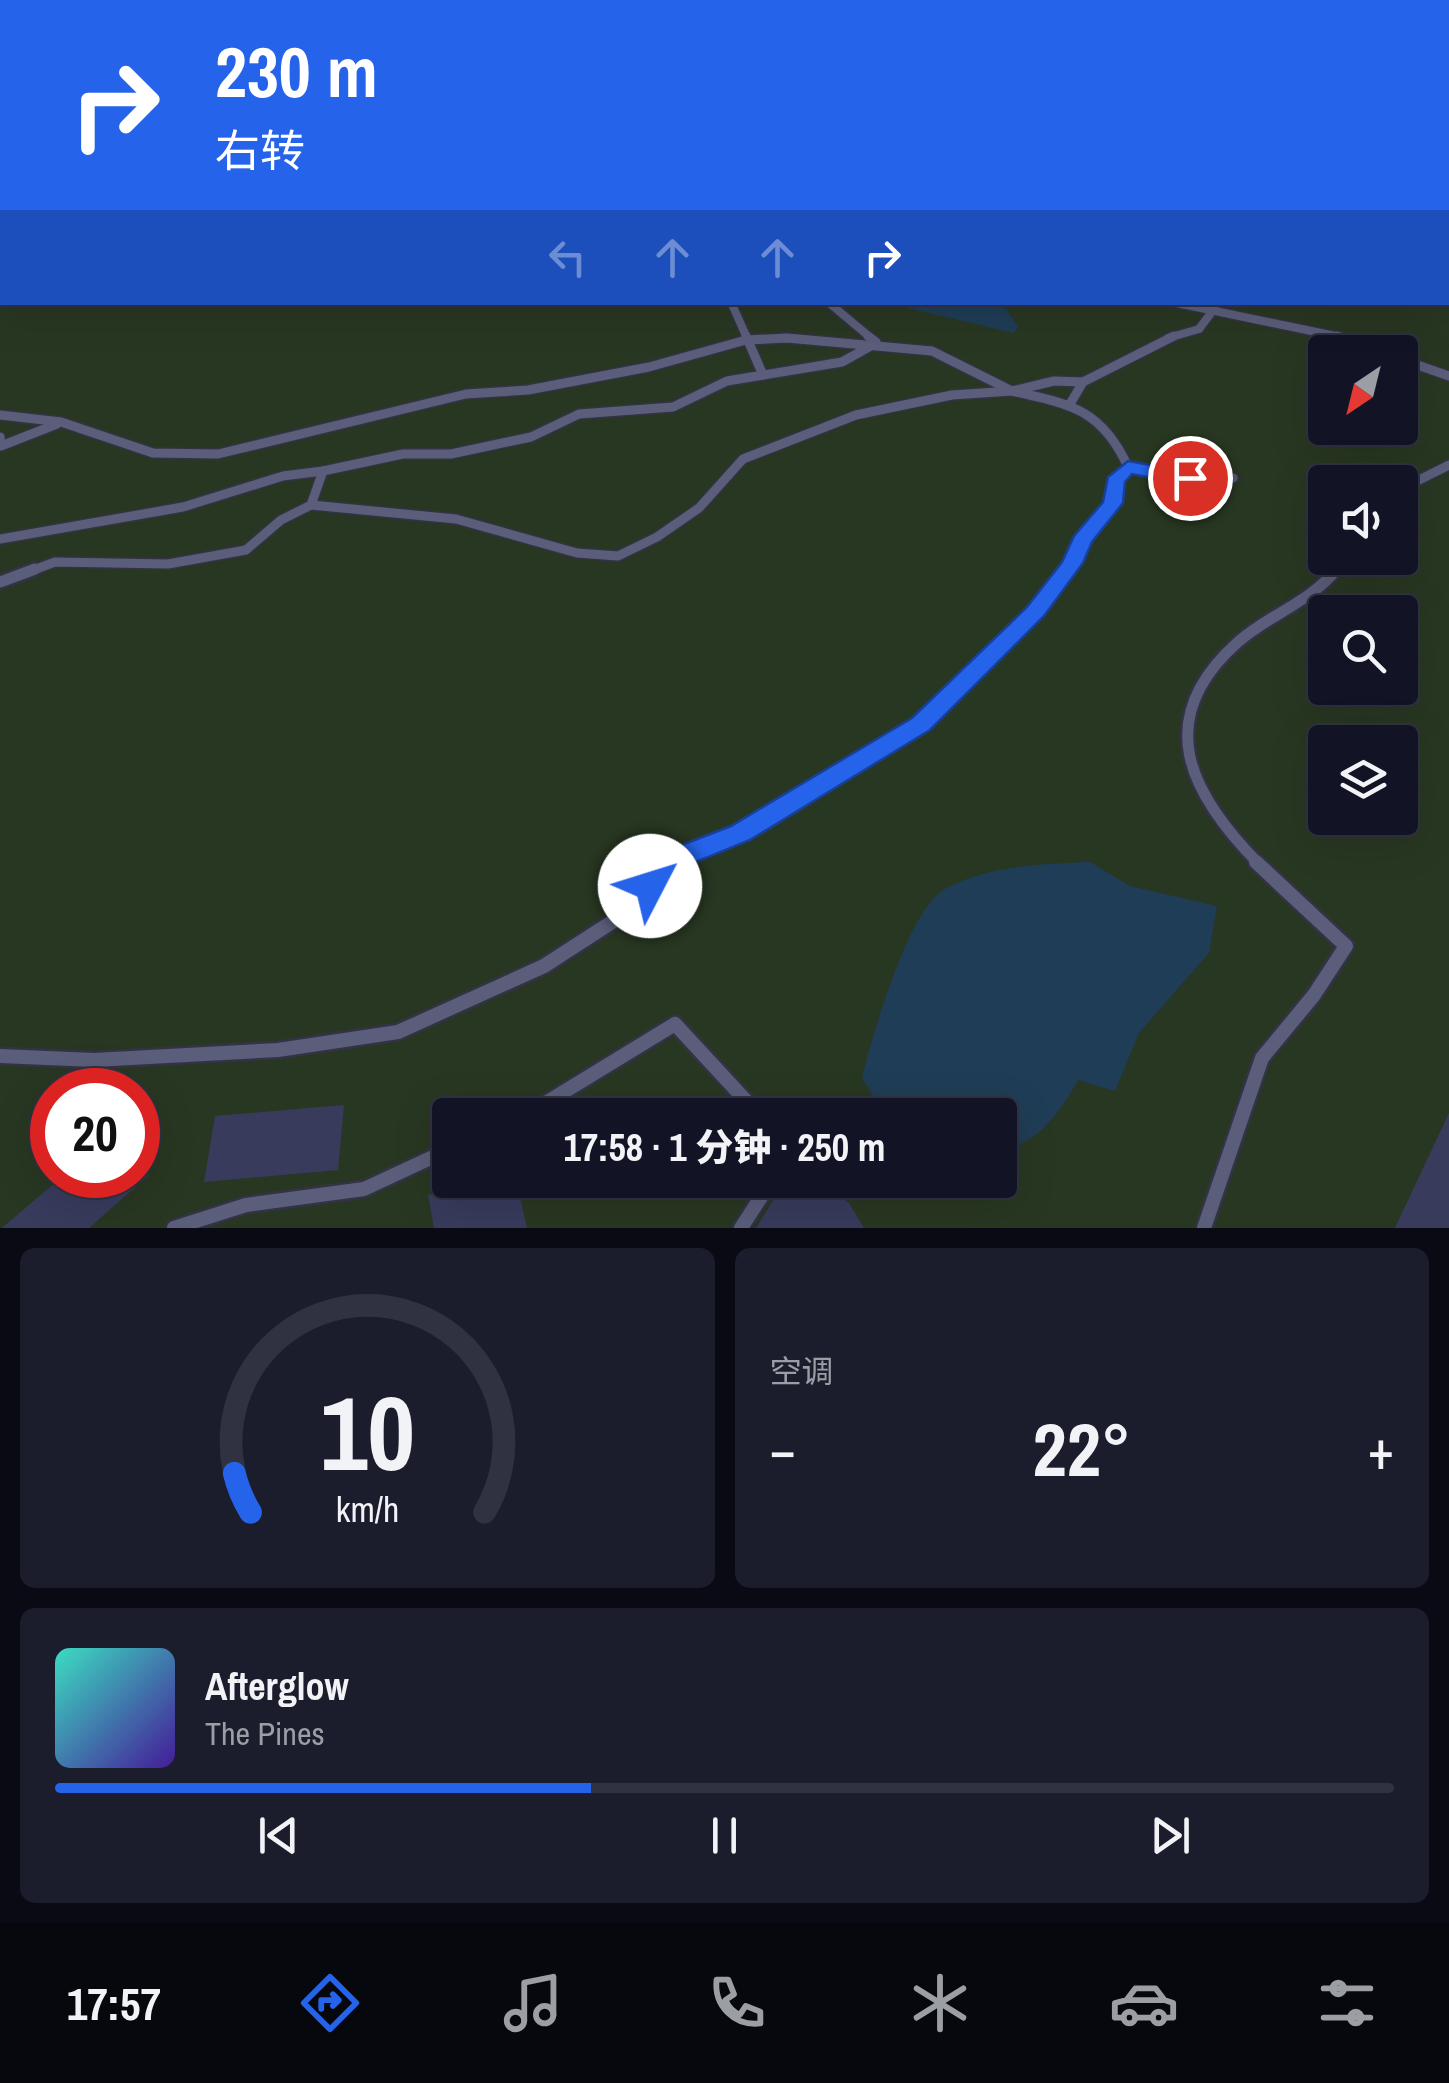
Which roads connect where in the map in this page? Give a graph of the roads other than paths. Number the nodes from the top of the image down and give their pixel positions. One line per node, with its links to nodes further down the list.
1 (732, 305): 5 (lane)
2 (832, 305): 6 (lane)
3 (1212, 306): 4 (lane); 10 (lane)
4 (1336, 335)
5 (746, 340): 6 (lane); 8 (lane); 14 (lane)
6 (877, 343): 8 (lane); 11 (lane)
7 (1418, 365): 9 (lane)
8 (763, 374): 19 (lane)
9 (1449, 376)
10 (1083, 382): 11 (lane); 12 (lane)
11 (1012, 391): 12 (lane); 22 (lane)
12 (1070, 404): 18 (lane)
13 (0, 414): 14 (lane)
14 (62, 422): 16 (lane)
15 (0, 438): 16 (lane)
16 (1, 448)
17 (1449, 465): 21 (lane)
18 (1128, 468): 20 (lane); 26 (lane)
19 (324, 471): 22 (lane); 23 (lane)
20 (1233, 478)
21 (1418, 481)
22 (311, 505): 25 (lane)
23 (0, 539)
24 (1331, 575): 33 (lane)
25 (0, 582)
26 (0, 1056)
27 (554, 1098): 28 (lane)
28 (743, 1098)
29 (432, 1157): 31 (lane)
30 (761, 1198): 32 (lane)
31 (174, 1228)
32 (742, 1228)
33 (1204, 1228)

